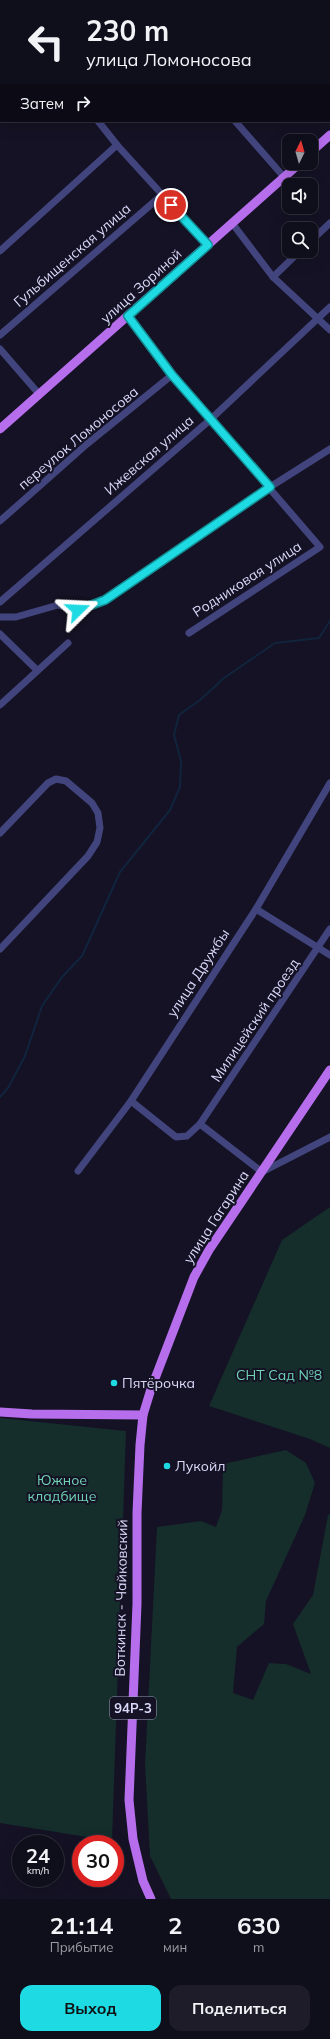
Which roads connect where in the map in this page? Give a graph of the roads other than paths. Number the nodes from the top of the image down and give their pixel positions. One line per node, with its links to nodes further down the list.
1 (99, 122): 4 (street)
2 (236, 122): 7 (street)
3 (330, 135): 5 (main road)
4 (117, 145): 8 (street); 13 (street)
5 (318, 146)
6 (292, 170): 7 (main road, улица Зориной)
7 (284, 177): 9 (main road, улица Зориной)
8 (162, 195): 12 (street); 20 (street, Гульбищенская улица)
9 (232, 223): 12 (main road, улица Зориной); 15 (street)
10 (330, 223): 11 (street)
11 (318, 234)
12 (208, 245): 17 (main road, улица Зориной)
13 (0, 251)
14 (293, 258): 15 (street)
15 (273, 277): 18 (street)
16 (330, 307): 18 (street, Ижевская улица)
17 (128, 316): 22 (street); 23 (main road, улица Зориной)
18 (318, 319): 19 (street); 24 (street, Ижевская улица)
19 (330, 330)
20 (0, 334)
21 (0, 349): 23 (street)
22 (172, 375): 24 (street); 28 (street, переулок Ломоносова)
23 (39, 394): 25 (main road, улица Зориной)
24 (211, 419): 27 (street); 29 (street, Ижевская улица)
25 (0, 429)
26 (330, 449): 27 (street)
27 (270, 487): 30 (street); 31 (street, Родниковая улица)
28 (0, 521)
29 (0, 602)
30 (0, 617)
31 (189, 633)
32 (0, 634): 34 (street)
33 (68, 643): 34 (street)
34 (37, 670): 35 (street)
35 (0, 705)
36 (330, 783): 38 (street, улица Дружбы)
37 (0, 833): 41 (street)
38 (256, 909): 40 (street); 44 (street, улица Дружбы)
39 (330, 929): 40 (street, Милицейский проезд)
40 (319, 948): 42 (street); 45 (street, Милицейский проезд)
41 (0, 949)
42 (330, 955)
43 (330, 1070): 48 (main road, улица Гагарина)
44 (131, 1100): 45 (street, Милицейский проезд); 47 (street, улица Дружбы)
45 (200, 1124): 48 (street)
46 (330, 1137): 48 (street)
47 (78, 1171)
48 (262, 1172): 50 (main road, улица Гагарина)
49 (0, 1412): 50 (main road)
50 (143, 1415): 51 (main road, Воткинск - Чайковский / 94Р-3)
51 (150, 1899)

